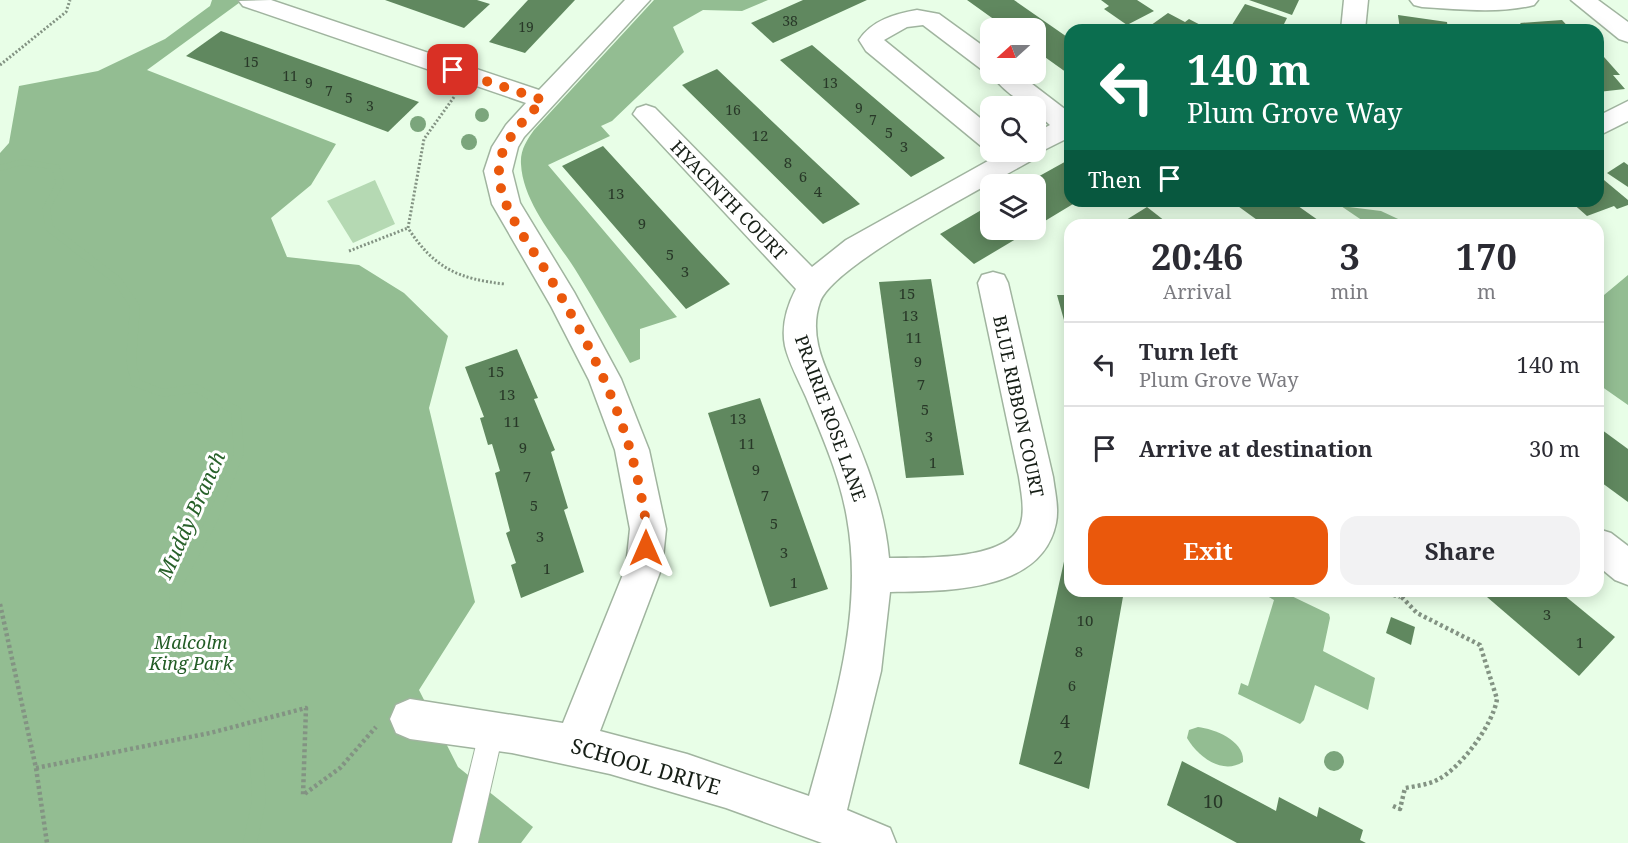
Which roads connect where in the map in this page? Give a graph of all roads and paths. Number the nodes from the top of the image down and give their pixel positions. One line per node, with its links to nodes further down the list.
1 (70, 0): 12 (path)
2 (638, 0): 16 (street)
3 (1356, 0): 9 (street)
4 (1422, 0): 8 (street)
5 (1526, 0): 8 (street)
6 (1583, 0): 10 (street)
7 (251, 1): 16 (street)
8 (1500, 1)
9 (1354, 24)
10 (1628, 34)
11 (980, 56): 21 (street)
12 (0, 65)
13 (1016, 84): 15 (street, PRAIRIE ROSE LANE)
14 (458, 94): 26 (path)
15 (1031, 96)
16 (543, 100): 40 (street)
17 (1046, 108): 20 (street, PRAIRIE ROSE LANE)
18 (1628, 110): 22 (street)
19 (646, 114): 32 (street, HYACINTH COURT)
20 (1064, 122)
21 (980, 124)
22 (1604, 124)
23 (1064, 125): 24 (street, PRAIRIE ROSE LANE)
24 (1046, 136)
25 (992, 162): 32 (street, PRAIRIE ROSE LANE)
26 (408, 228): 27 (path); 28 (path)
27 (416, 242): 29 (path)
28 (349, 251)
29 (429, 256): 31 (path)
30 (993, 283): 35 (street, BLUE RIBBON COURT)
31 (505, 285)
32 (812, 286): 35 (street, PRAIRIE ROSE LANE)
33 (1604, 550): 34 (street)
34 (1628, 568)
35 (873, 576): 43 (street, PRAIRIE ROSE LANE)
36 (1400, 597): 42 (path)
37 (0, 604): 41 (path)
38 (410, 719): 39 (street, SCHOOL DRIVE); 41 (path)
39 (492, 729): 40 (street, SCHOOL DRIVE); 45 (lane)
40 (574, 745): 43 (street, SCHOOL DRIVE)
41 (36, 768): 44 (path)
42 (1393, 806)
43 (823, 822): 46 (street, SCHOOL DRIVE)
44 (47, 843)
45 (465, 843)
46 (875, 843)

